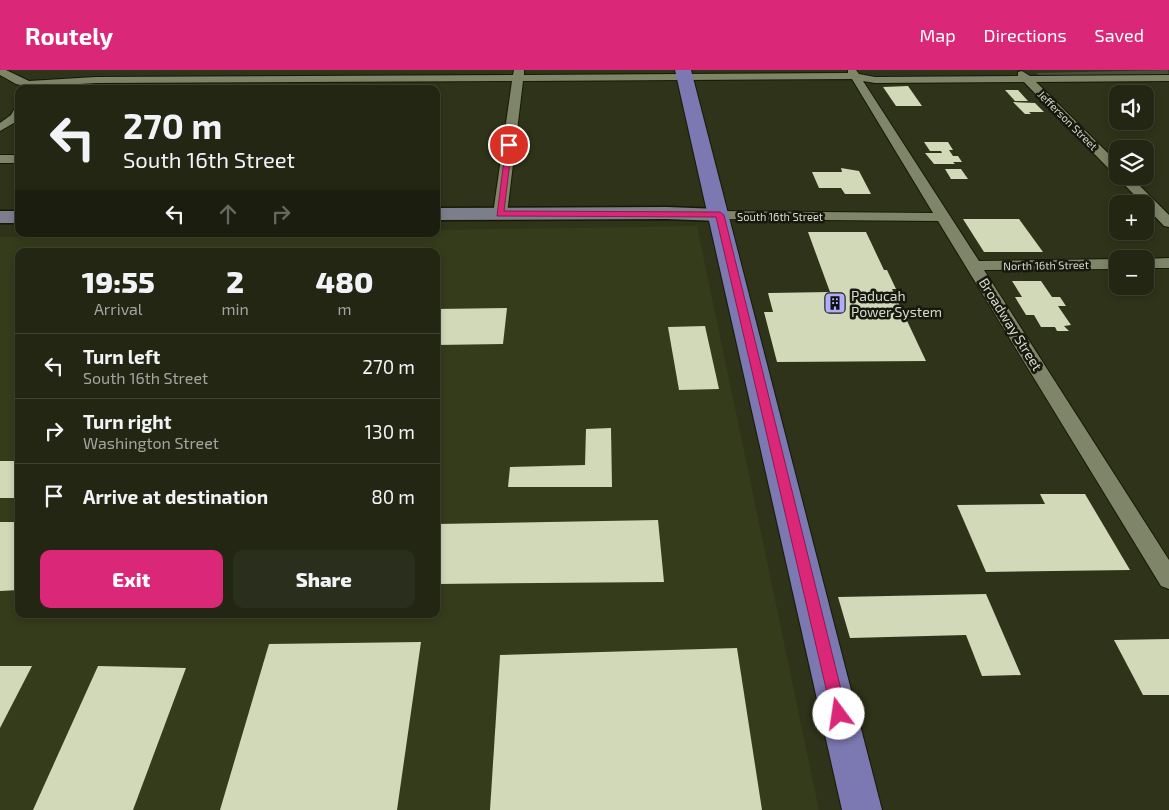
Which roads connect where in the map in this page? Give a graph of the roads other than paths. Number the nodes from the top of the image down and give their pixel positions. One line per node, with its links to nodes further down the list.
1 (907, 70): 7 (street)
2 (0, 71): 9 (street)
3 (684, 73): 5 (street); 7 (street); 19 (main road)
4 (344, 74): 5 (street); 10 (street)
5 (518, 74): 18 (street)
6 (1022, 74): 7 (street); 8 (street); 15 (street, Jefferson Street)
7 (855, 76): 20 (street, Broadway Street)
8 (1169, 78)
9 (24, 85)
10 (35, 85)
11 (15, 117): 12 (street)
12 (0, 128)
13 (0, 159): 14 (street)
14 (15, 159)
15 (1109, 162)
16 (1132, 185): 23 (street)
17 (440, 214): 18 (street, South 16th Street)
18 (500, 214): 19 (street, South 16th Street)
19 (720, 215): 20 (street, South 16th Street); 29 (main road)
20 (944, 216): 27 (street, Broadway Street)
21 (0, 217): 22 (street)
22 (15, 217)
23 (1169, 223)
24 (1154, 263): 25 (street)
25 (1169, 263)
26 (1109, 264): 27 (street, North 16th Street)
27 (974, 266): 28 (street, Broadway Street)
28 (1169, 579)
29 (862, 810)

